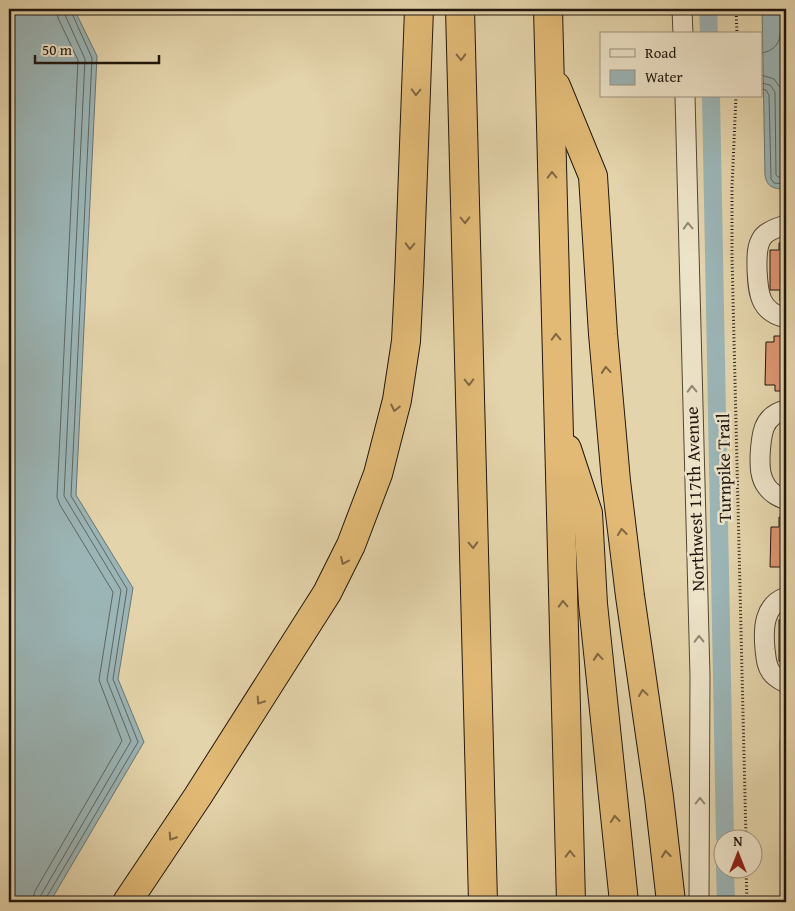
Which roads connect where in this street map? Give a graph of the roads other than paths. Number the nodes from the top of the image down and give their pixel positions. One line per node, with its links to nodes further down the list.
1 (419, 9): 15 (highway, one-way to 15)
2 (460, 9): 16 (highway, one-way to 16)
3 (548, 9): 6 (highway)
4 (682, 9): 5 (street)
5 (683, 32)
6 (549, 70): 11 (highway, one-way to 6); 19 (highway, one-way to 6)
7 (685, 98): 20 (street, Northwest 117th Avenue, one-way to 7)
8 (786, 225): 9 (street)
9 (786, 318)
10 (786, 410): 12 (street)
11 (558, 421): 17 (highway, one-way to 11); 18 (highway, one-way to 11)
12 (786, 500)
13 (786, 597): 14 (street)
14 (786, 683)
15 (127, 902)
16 (483, 902)
17 (571, 902)
18 (624, 902)
19 (671, 902)
20 (700, 902)

